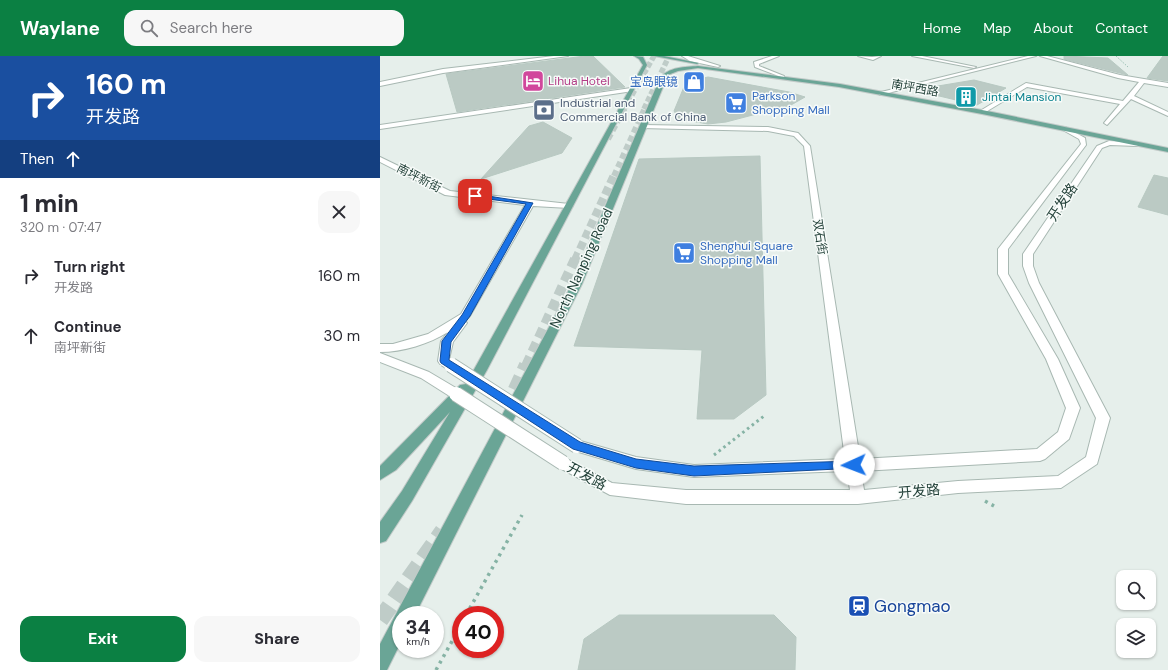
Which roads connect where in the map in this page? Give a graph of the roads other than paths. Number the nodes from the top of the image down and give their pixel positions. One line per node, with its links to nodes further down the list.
1 (566, 56): 15 (street)
2 (636, 56): 18 (main road)
3 (656, 56): 11 (main road, 南坪西路)
4 (684, 56): 11 (street)
5 (777, 56): 13 (street)
6 (860, 56): 7 (street)
7 (879, 56)
8 (914, 56): 12 (street)
9 (1034, 56): 12 (street)
10 (1042, 56): 14 (street)
11 (718, 66): 13 (main road, 南坪西路)
12 (979, 68): 19 (street)
13 (782, 77): 17 (main road, 南坪西路)
14 (1143, 81): 16 (street); 20 (street)
15 (380, 84)
16 (1168, 85)
17 (840, 86): 19 (main road, 南坪西路); 26 (main road, North Nanping Road)
18 (631, 90): 25 (street); 32 (main road)
19 (880, 93): 22 (main road, 南坪西路)
20 (1130, 96): 21 (street); 23 (street)
21 (1124, 103): 22 (street); 24 (street)
22 (982, 112): 27 (main road, 南坪西路)
23 (1168, 114)
24 (1107, 123)
25 (380, 127)
26 (643, 127): 37 (street, 双石街); 41 (main road, North Nanping Road)
27 (1063, 128): 28 (main road, 南坪西路); 37 (street, 开发路)
28 (1140, 144): 29 (main road, 南坪西路); 39 (street, 开发路)
29 (1168, 150)
30 (380, 159): 31 (street, 南坪新街)
31 (530, 203): 32 (street, 南坪新街); 33 (street)
32 (569, 206): 36 (main road)
33 (465, 316): 34 (street); 37 (street, 开发路, bridge)
34 (380, 348)
35 (380, 357): 39 (street, 开发路, bridge)
36 (481, 370): 38 (main road); 40 (main road)
37 (854, 465): 39 (street, 双石街)
38 (386, 470)
39 (858, 497)
40 (380, 536)
41 (410, 606)
42 (392, 640): 43 (main road)
43 (380, 663)

